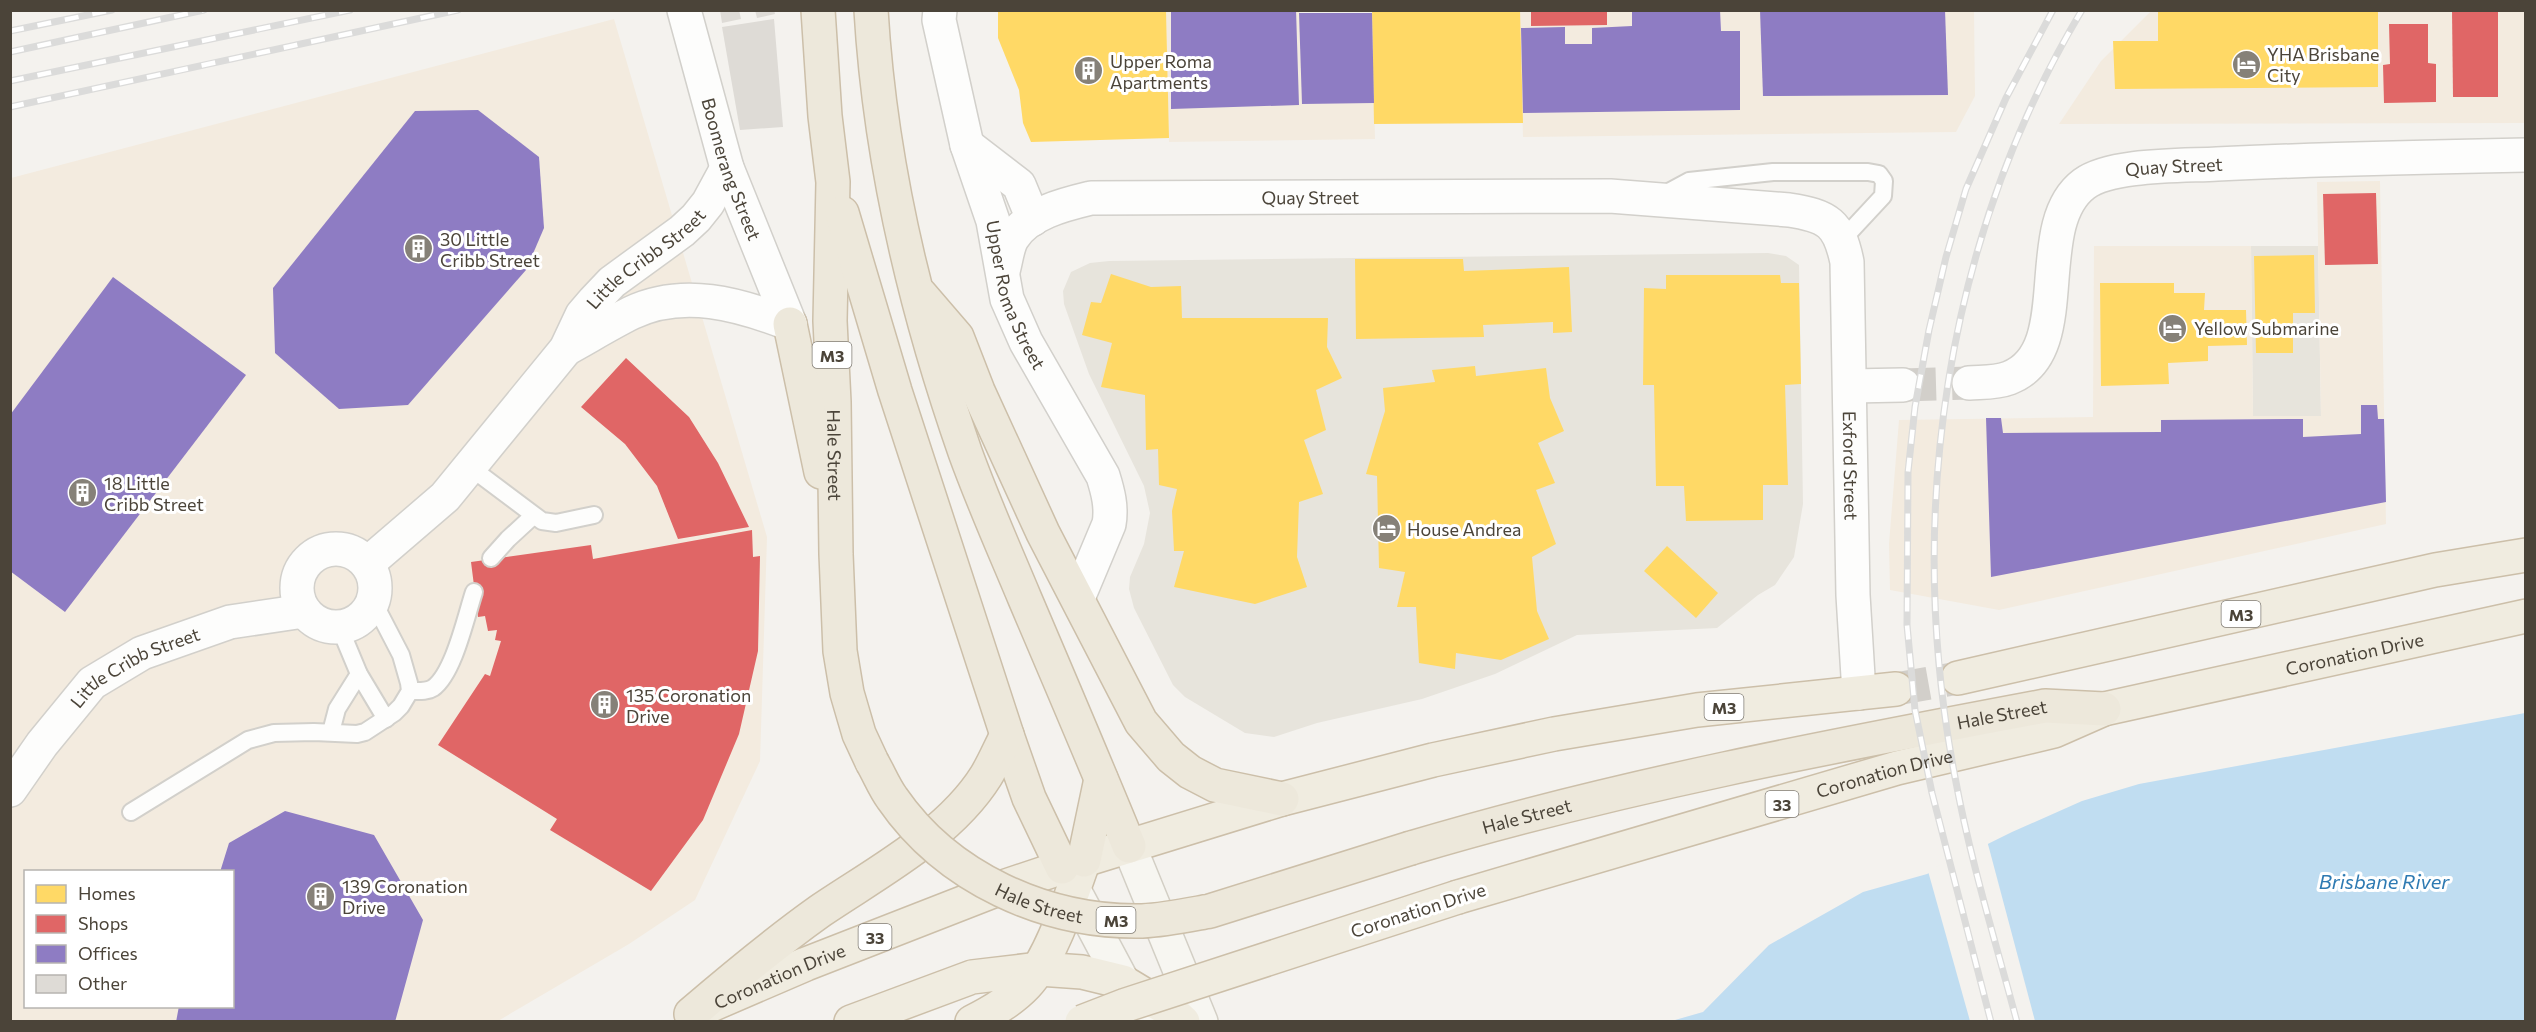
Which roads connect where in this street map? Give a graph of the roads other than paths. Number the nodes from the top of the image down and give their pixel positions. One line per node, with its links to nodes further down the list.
1 (684, 10): 7 (street, Boomerang Street)
2 (818, 10): 8 (highway, Hale Street / M3)
3 (871, 10): 13 (highway, M3)
4 (940, 10): 5 (street, Upper Roma Street)
5 (967, 145): 10 (street, Upper Roma Street); 12 (street, Upper Roma Street)
6 (2526, 155): 16 (street, Quay Street)
7 (727, 168): 14 (street, Boomerang Street); 15 (street, Little Cribb Street)
8 (833, 182): 22 (highway, Hale Street / M3); 40 (highway)
9 (1654, 199): 10 (street, Quay Street); 11 (street, Quay Street); 11 (lane)
10 (1033, 219): 12 (street, Quay Street)
11 (1843, 239): 18 (street, Exford Street)
12 (1003, 271): 27 (street, Upper Roma Street)
13 (915, 288): 27 (highway, M3); 41 (highway)
14 (790, 324): 15 (street, Little Cribb Street); 22 (highway)
15 (566, 349): 19 (street, Little Cribb Street)
16 (1969, 383)
17 (1903, 385): 18 (street)
18 (1851, 386): 36 (street, Exford Street)
19 (470, 467): 21 (lane); 25 (street, Little Cribb Street)
20 (594, 515): 21 (lane)
21 (533, 516): 24 (lane)
22 (836, 529): 37 (highway, Hale Street / M3, bridge)
23 (2526, 555): 33 (highway, M3)
24 (491, 558)
25 (368, 564): 28 (street); 29 (street)
26 (474, 592): 35 (lane)
27 (1078, 598): 43 (highway, M3)
28 (373, 601): 31 (street); 35 (lane)
29 (304, 610): 31 (street); 42 (street, Little Cribb Street)
30 (2526, 616): 37 (highway, Coronation Drive / M3)
31 (339, 626): 32 (lane)
32 (359, 674): 38 (lane); 39 (lane)
33 (1958, 678)
34 (1896, 689): 36 (highway, Coronation Drive / M3)
35 (410, 691): 38 (lane)
36 (1859, 693): 43 (highway, Coronation Drive / M3)
37 (2104, 709): 53 (highway, Coronation Drive / 33, bridge)
38 (386, 719): 39 (lane)
39 (331, 732): 44 (lane)
40 (1007, 735): 46 (highway); 49 (highway)
41 (1101, 778): 45 (highway); 46 (highway)
42 (10, 790)
43 (1282, 799): 45 (highway, Coronation Drive / 33)
44 (131, 812)
45 (1128, 846): 46 (highway, Coronation Drive / 33); 50 (main road)
46 (1073, 872): 47 (highway); 48 (main road); 49 (highway, Coronation Drive / 33)
47 (1039, 969): 48 (highway); 51 (highway); 52 (highway)
48 (1123, 982): 50 (highway); 54 (main road)
49 (684, 1018)
50 (1194, 1019)
51 (851, 1022)
52 (972, 1022)
53 (1082, 1022)
54 (1144, 1022)

